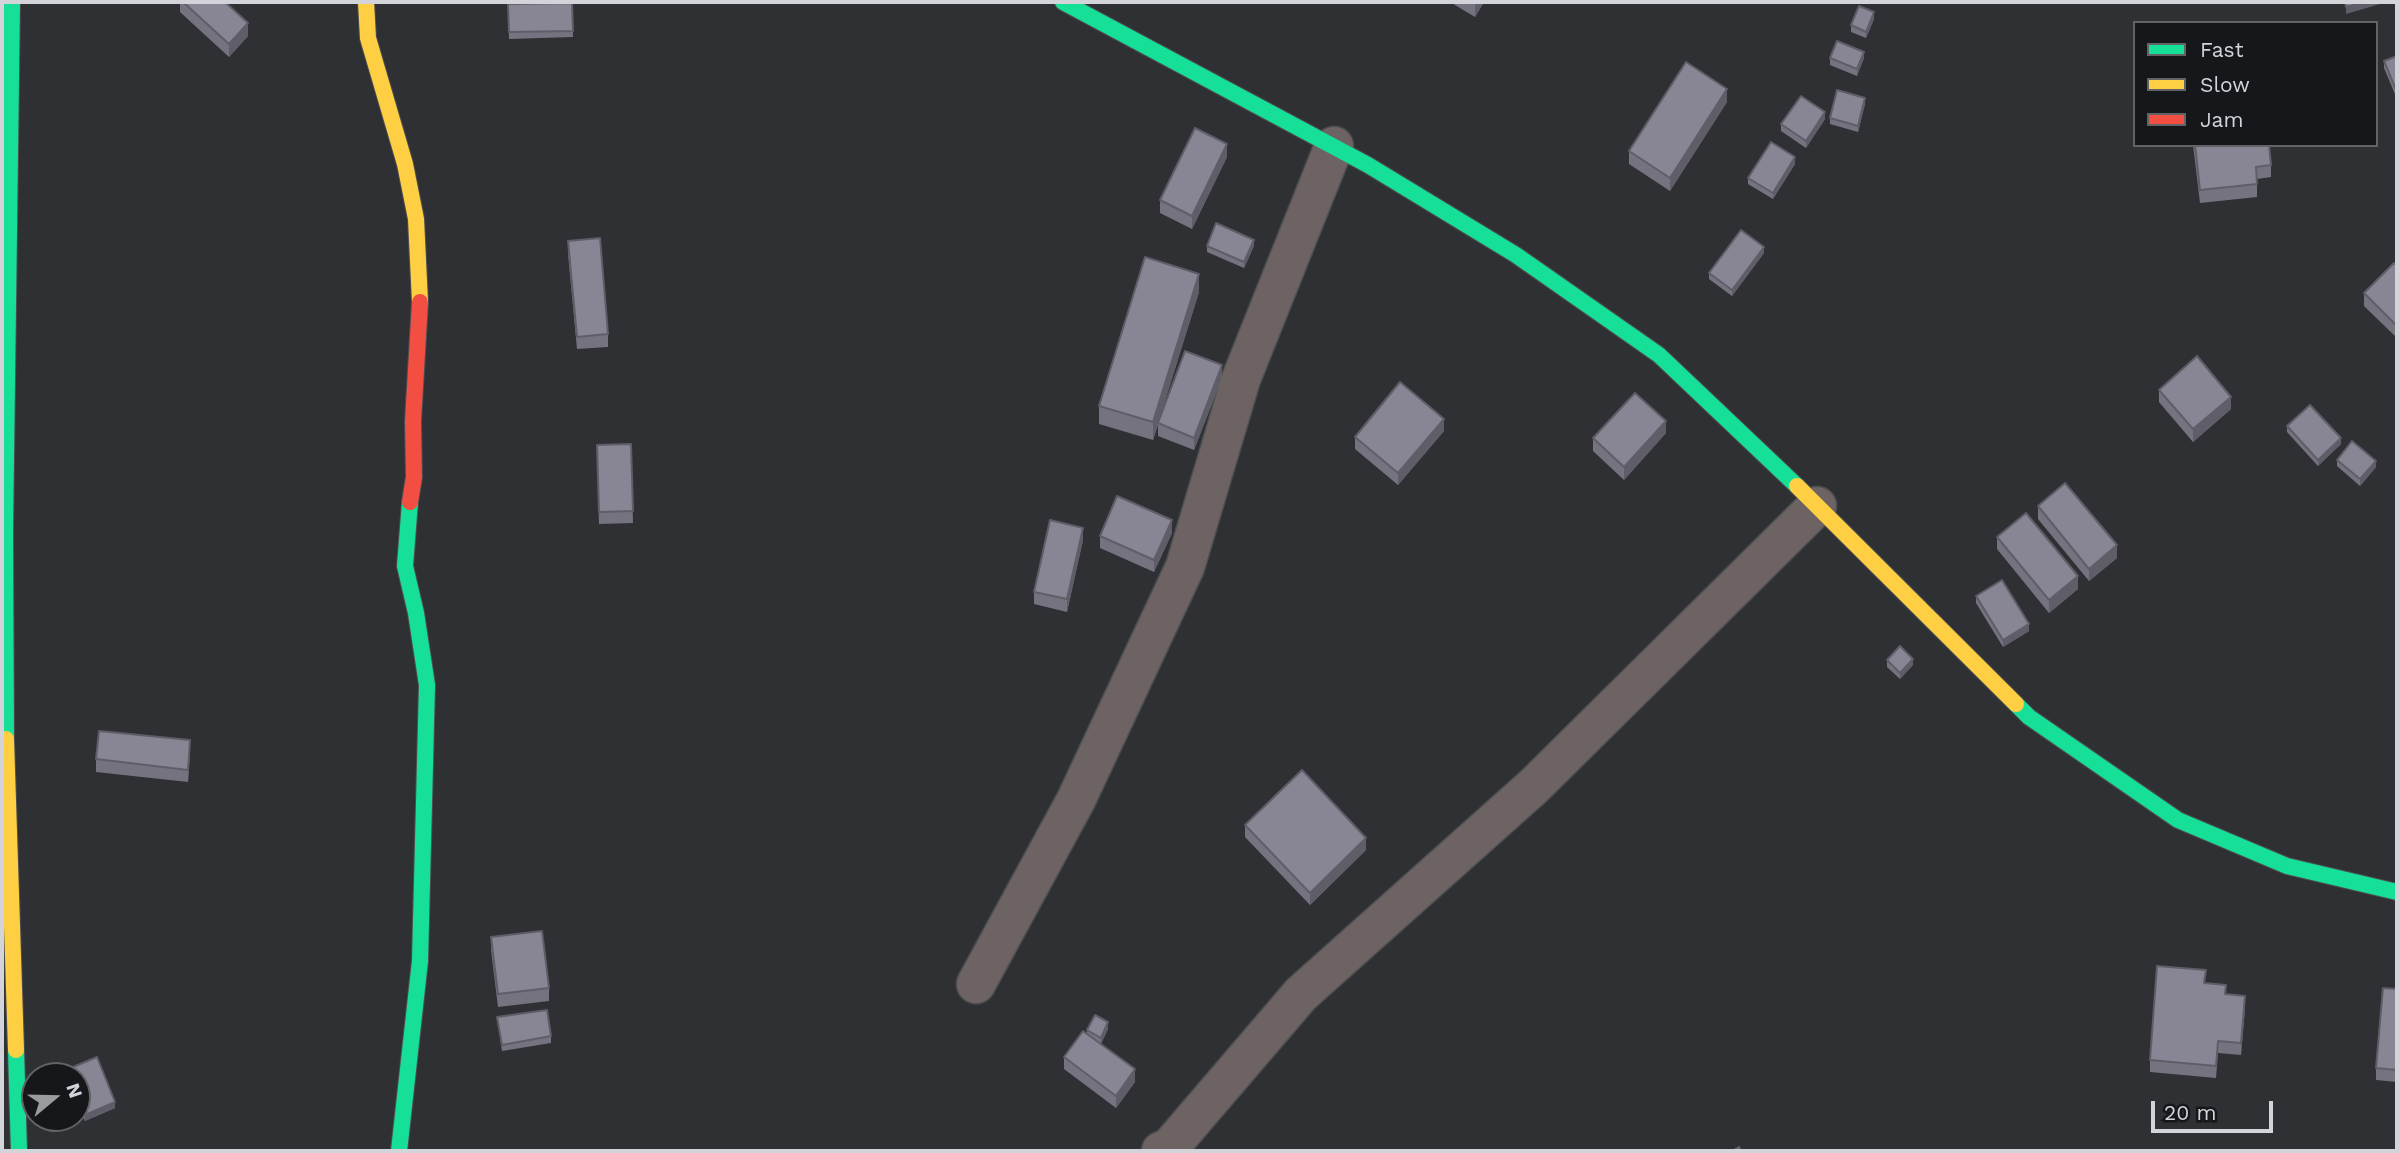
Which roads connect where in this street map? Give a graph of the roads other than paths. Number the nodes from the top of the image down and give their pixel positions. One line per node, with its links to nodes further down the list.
1 (12, 2): 6 (street)
2 (366, 2): 10 (street)
3 (1063, 2): 4 (street)
4 (1334, 146): 5 (street); 8 (street)
5 (1817, 506): 7 (street); 11 (street)
6 (4, 718): 9 (street)
7 (2397, 892)
8 (976, 984)
9 (19, 1151)
10 (399, 1151)
11 (1161, 1151)

